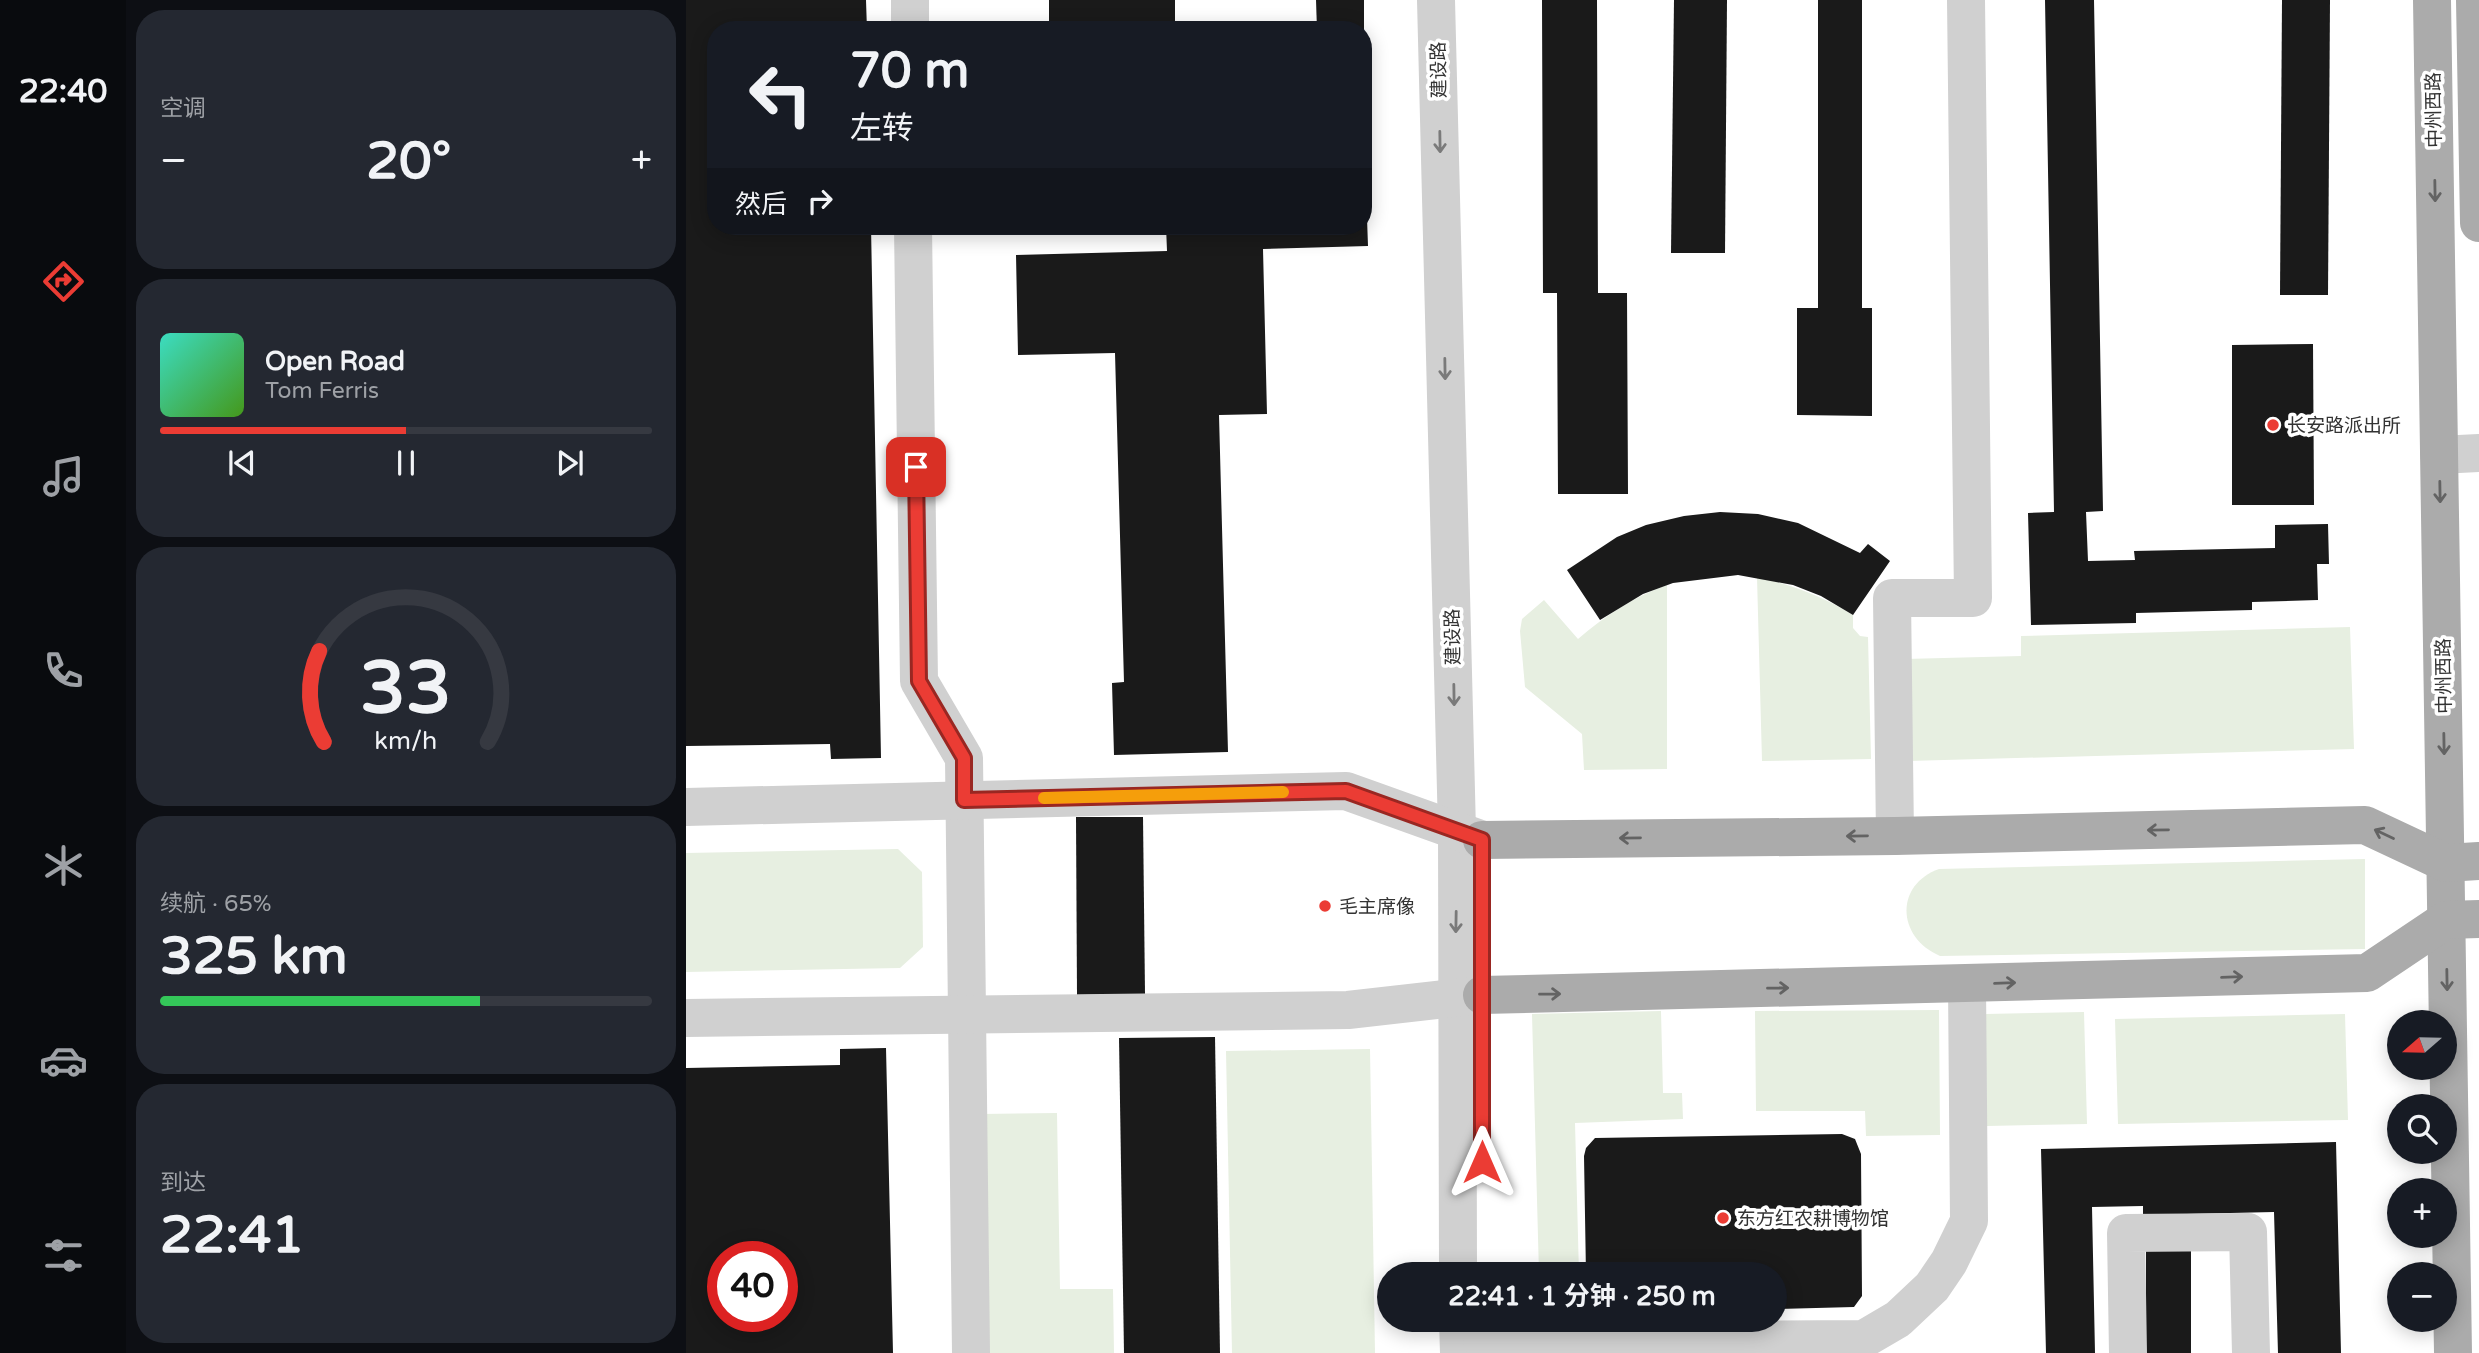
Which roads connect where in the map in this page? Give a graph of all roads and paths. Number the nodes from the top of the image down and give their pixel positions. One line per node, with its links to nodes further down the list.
1 (910, 0): 7 (street)
2 (1436, 0): 16 (street, 建设路, one-way to 16)
3 (1463, 0): 16 (street, 建设路)
4 (1966, 0): 17 (street)
5 (2432, 0): 9 (main road, 中州西路)
6 (2475, 0): 8 (main road)
7 (911, 21)
8 (2478, 60): 9 (street); 10 (main road)
9 (2432, 62): 13 (main road, 中州西路, one-way to 13)
10 (2479, 223)
11 (913, 235): 14 (street)
12 (2479, 453): 13 (street)
13 (2439, 454): 18 (main road, 中州西路, one-way to 18)
14 (964, 800): 15 (street); 16 (street); 22 (street)
15 (686, 807)
16 (1469, 835): 17 (main road, one-way to 16); 21 (street, 建设路)
17 (1895, 836): 18 (main road, one-way to 17)
18 (2462, 862): 19 (main road, 中州西路)
19 (2463, 920): 20 (main road, one-way to 19); 30 (main road, 中州西路, one-way to 30)
20 (1967, 984): 21 (main road, one-way to 20); 26 (street)
21 (1469, 997): 22 (street); 24 (street, 建设路); 25 (street, 建设路)
22 (967, 1015): 23 (street); 27 (street)
23 (686, 1018)
24 (1458, 1262)
25 (1481, 1262)
26 (1473, 1337)
27 (971, 1353)
28 (2127, 1353): 29 (street)
29 (2251, 1353)
30 (2453, 1353)

